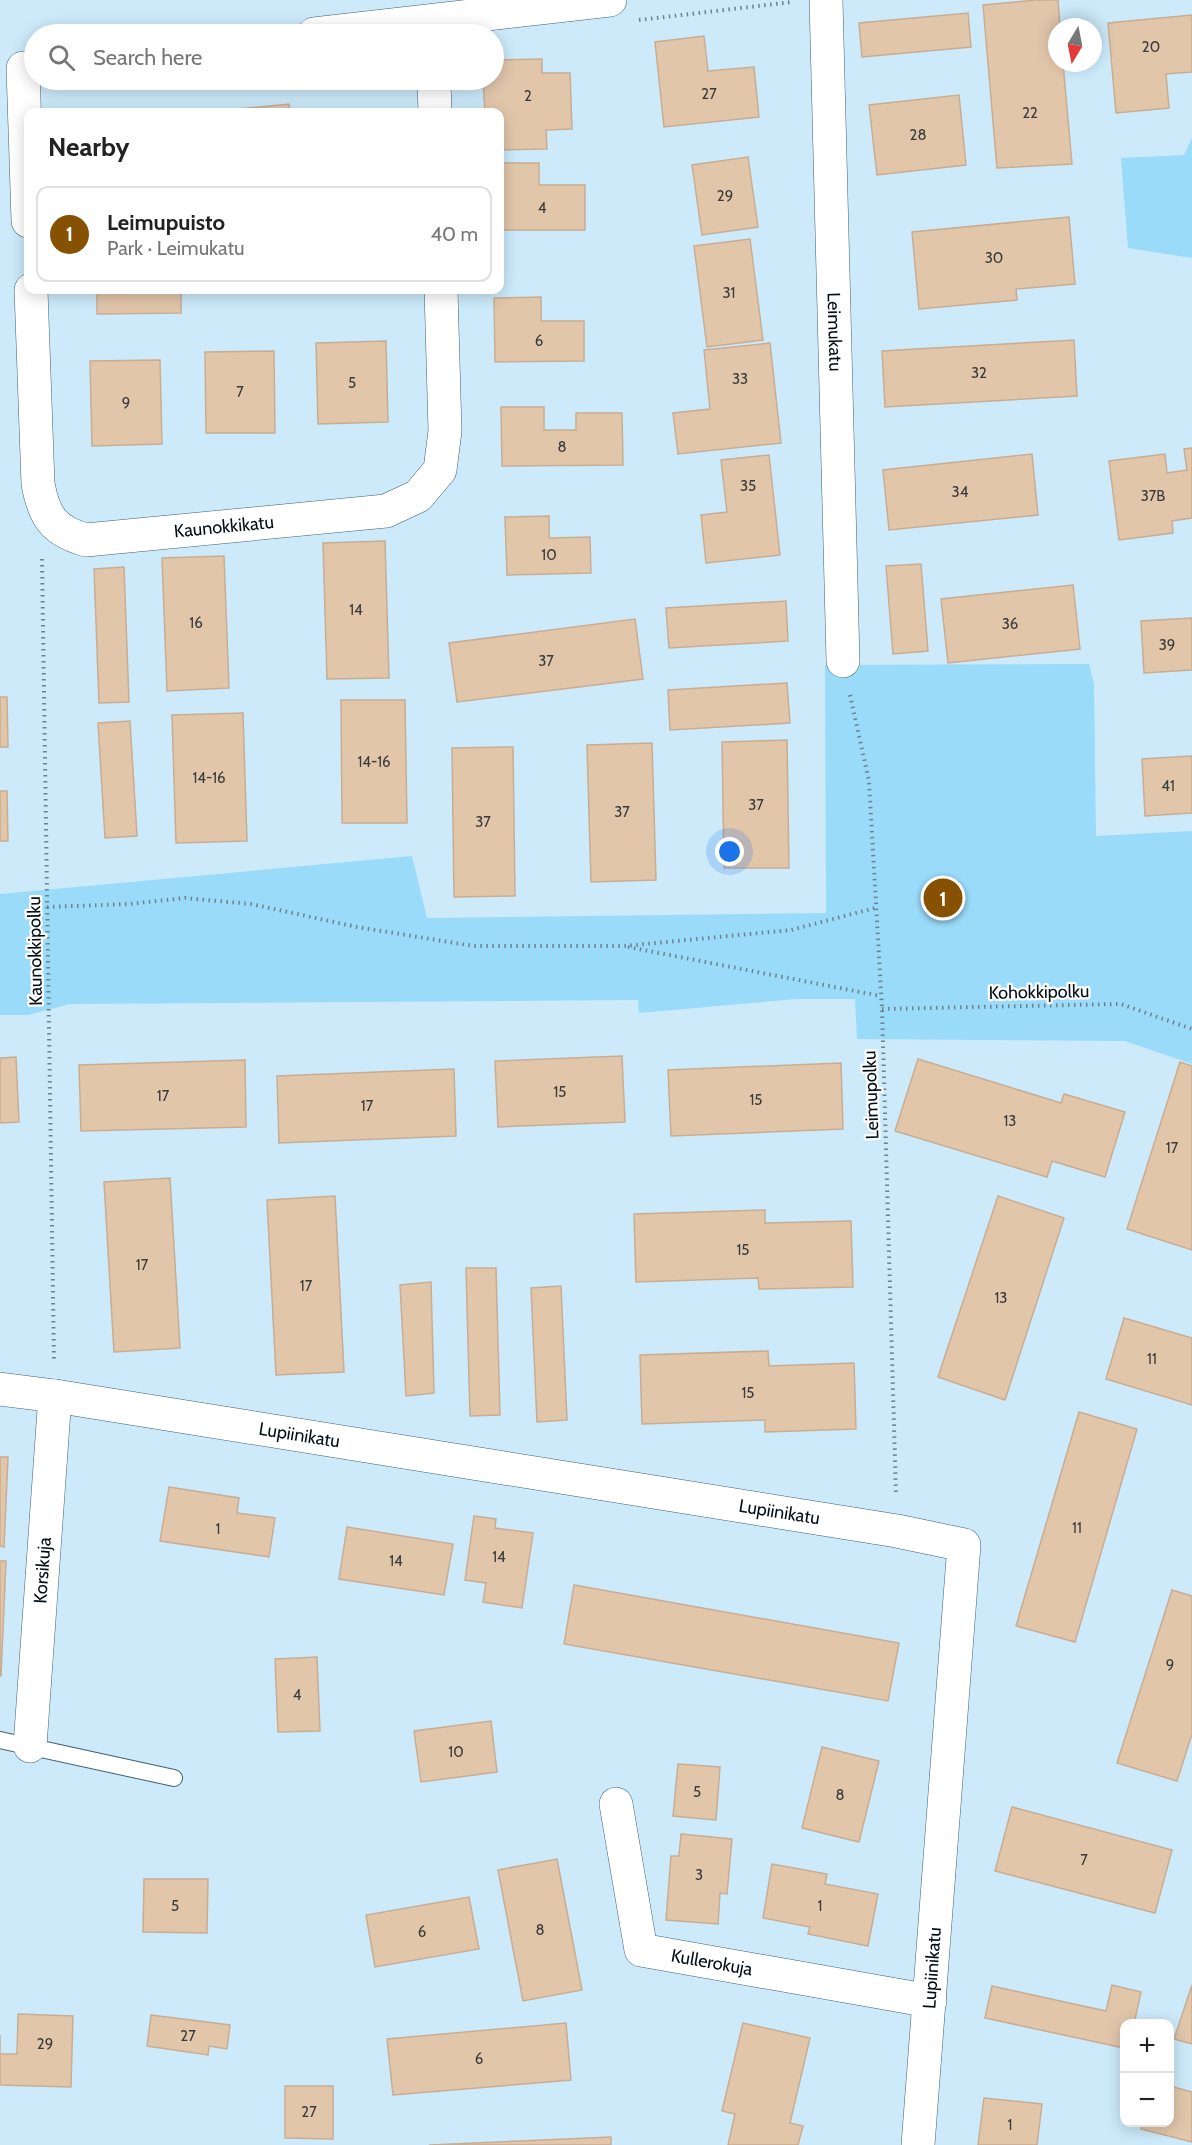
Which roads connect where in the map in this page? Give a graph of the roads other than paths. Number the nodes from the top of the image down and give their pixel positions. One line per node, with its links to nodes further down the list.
1 (610, 0): 3 (street)
2 (813, 1): 10 (street, Leimukatu)
3 (458, 24)
4 (19, 68): 7 (street)
5 (434, 90): 6 (street)
6 (435, 108)
7 (24, 153)
8 (31, 294): 9 (street, Kaunokkikatu)
9 (441, 294)
10 (843, 661)
11 (0, 1389): 12 (street, Lupiinikatu)
12 (55, 1396): 13 (street, Korsikuja); 16 (street, Lupiinikatu)
13 (15, 1743): 14 (lane)
14 (174, 1778)
15 (616, 1804): 16 (street, Kullerokuja)
16 (930, 2001): 17 (street, Lupiinikatu)
17 (918, 2145)

